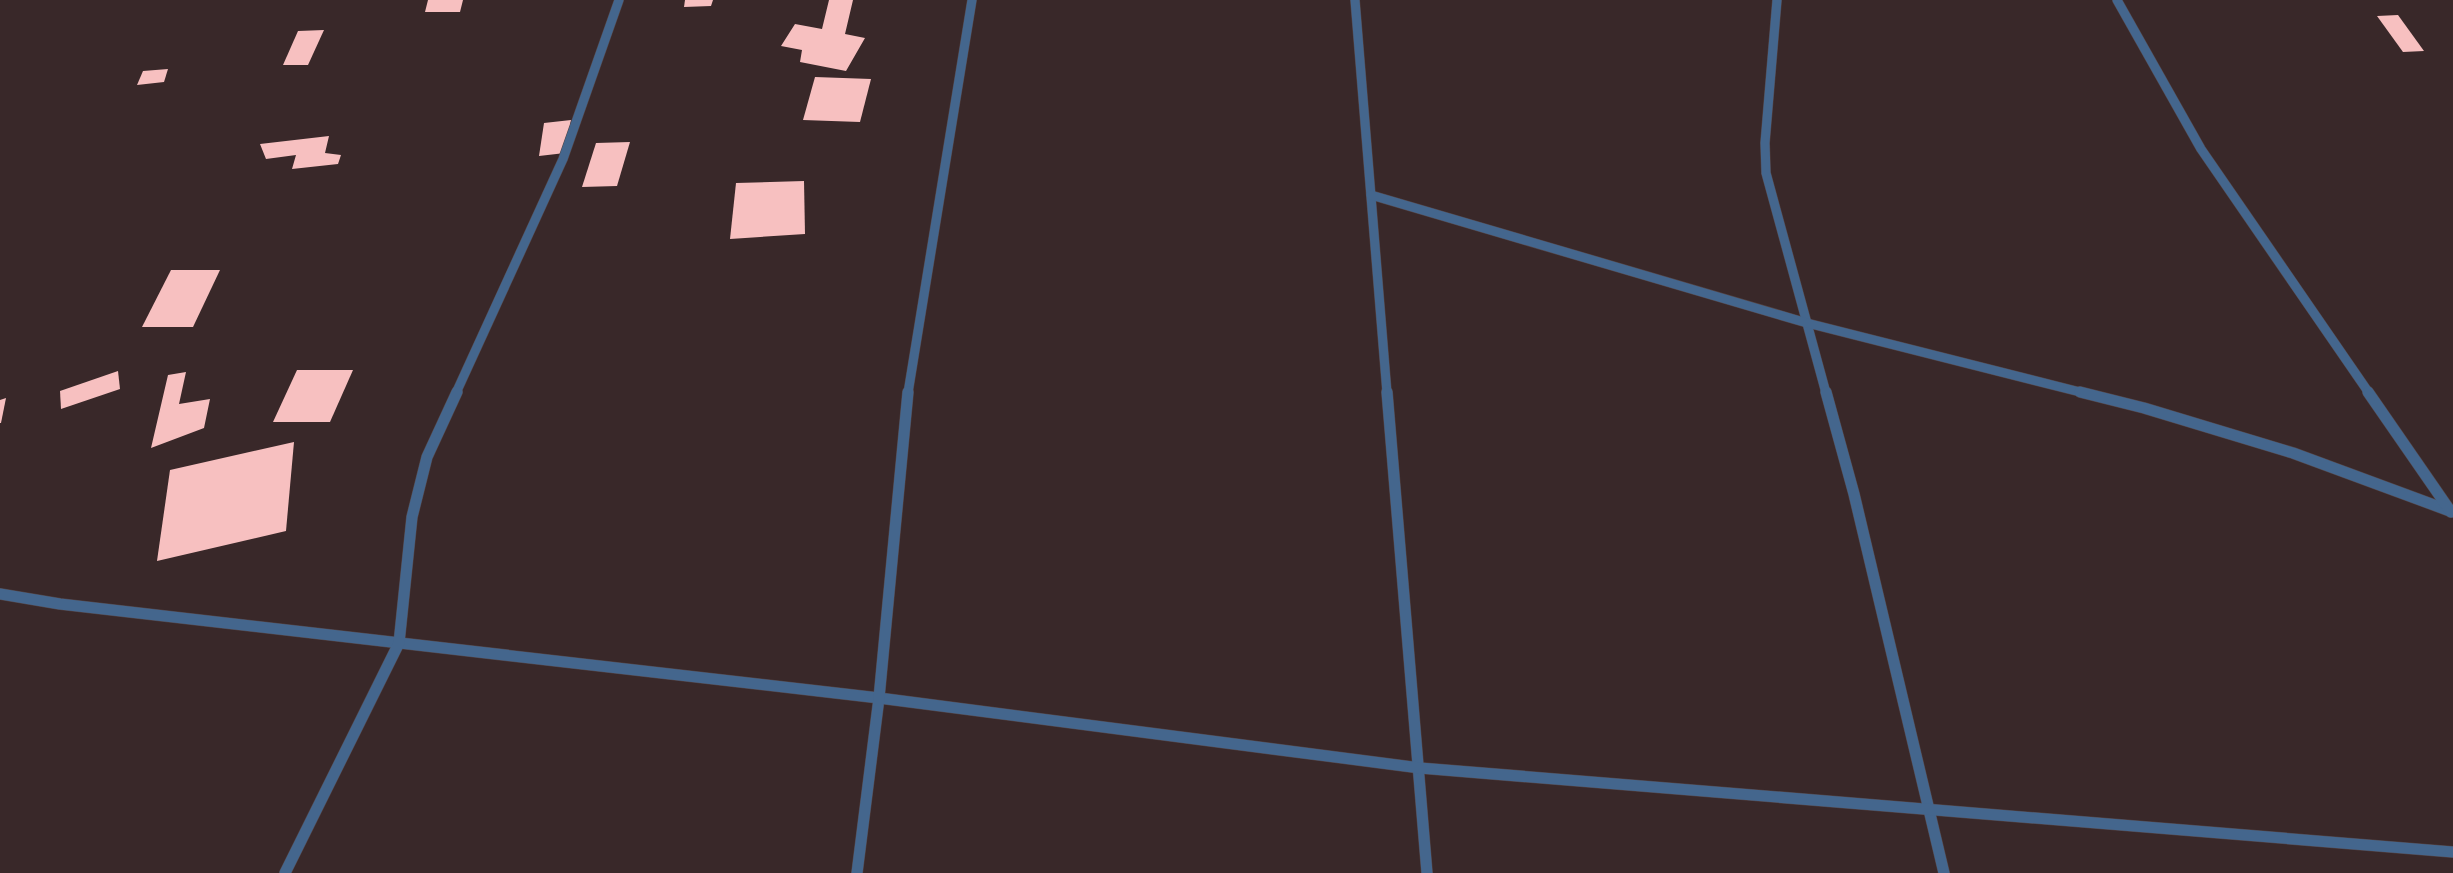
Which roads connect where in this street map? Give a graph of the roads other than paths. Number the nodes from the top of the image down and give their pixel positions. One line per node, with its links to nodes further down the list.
1 (619, 0): 10 (street)
2 (972, 0): 11 (street)
3 (1355, 0): 6 (street)
4 (1777, 0): 7 (street)
5 (2117, 0): 8 (street)
6 (1371, 195): 7 (street); 12 (street)
7 (1807, 323): 8 (street); 13 (street)
8 (2452, 513)
9 (0, 594): 10 (street)
10 (399, 643): 11 (street); 15 (street)
11 (879, 698): 12 (street); 16 (street)
12 (1420, 768): 13 (street); 17 (street)
13 (1928, 811): 14 (street); 18 (street)
14 (2453, 852)
15 (285, 873)
16 (857, 873)
17 (1427, 873)
18 (1944, 873)

